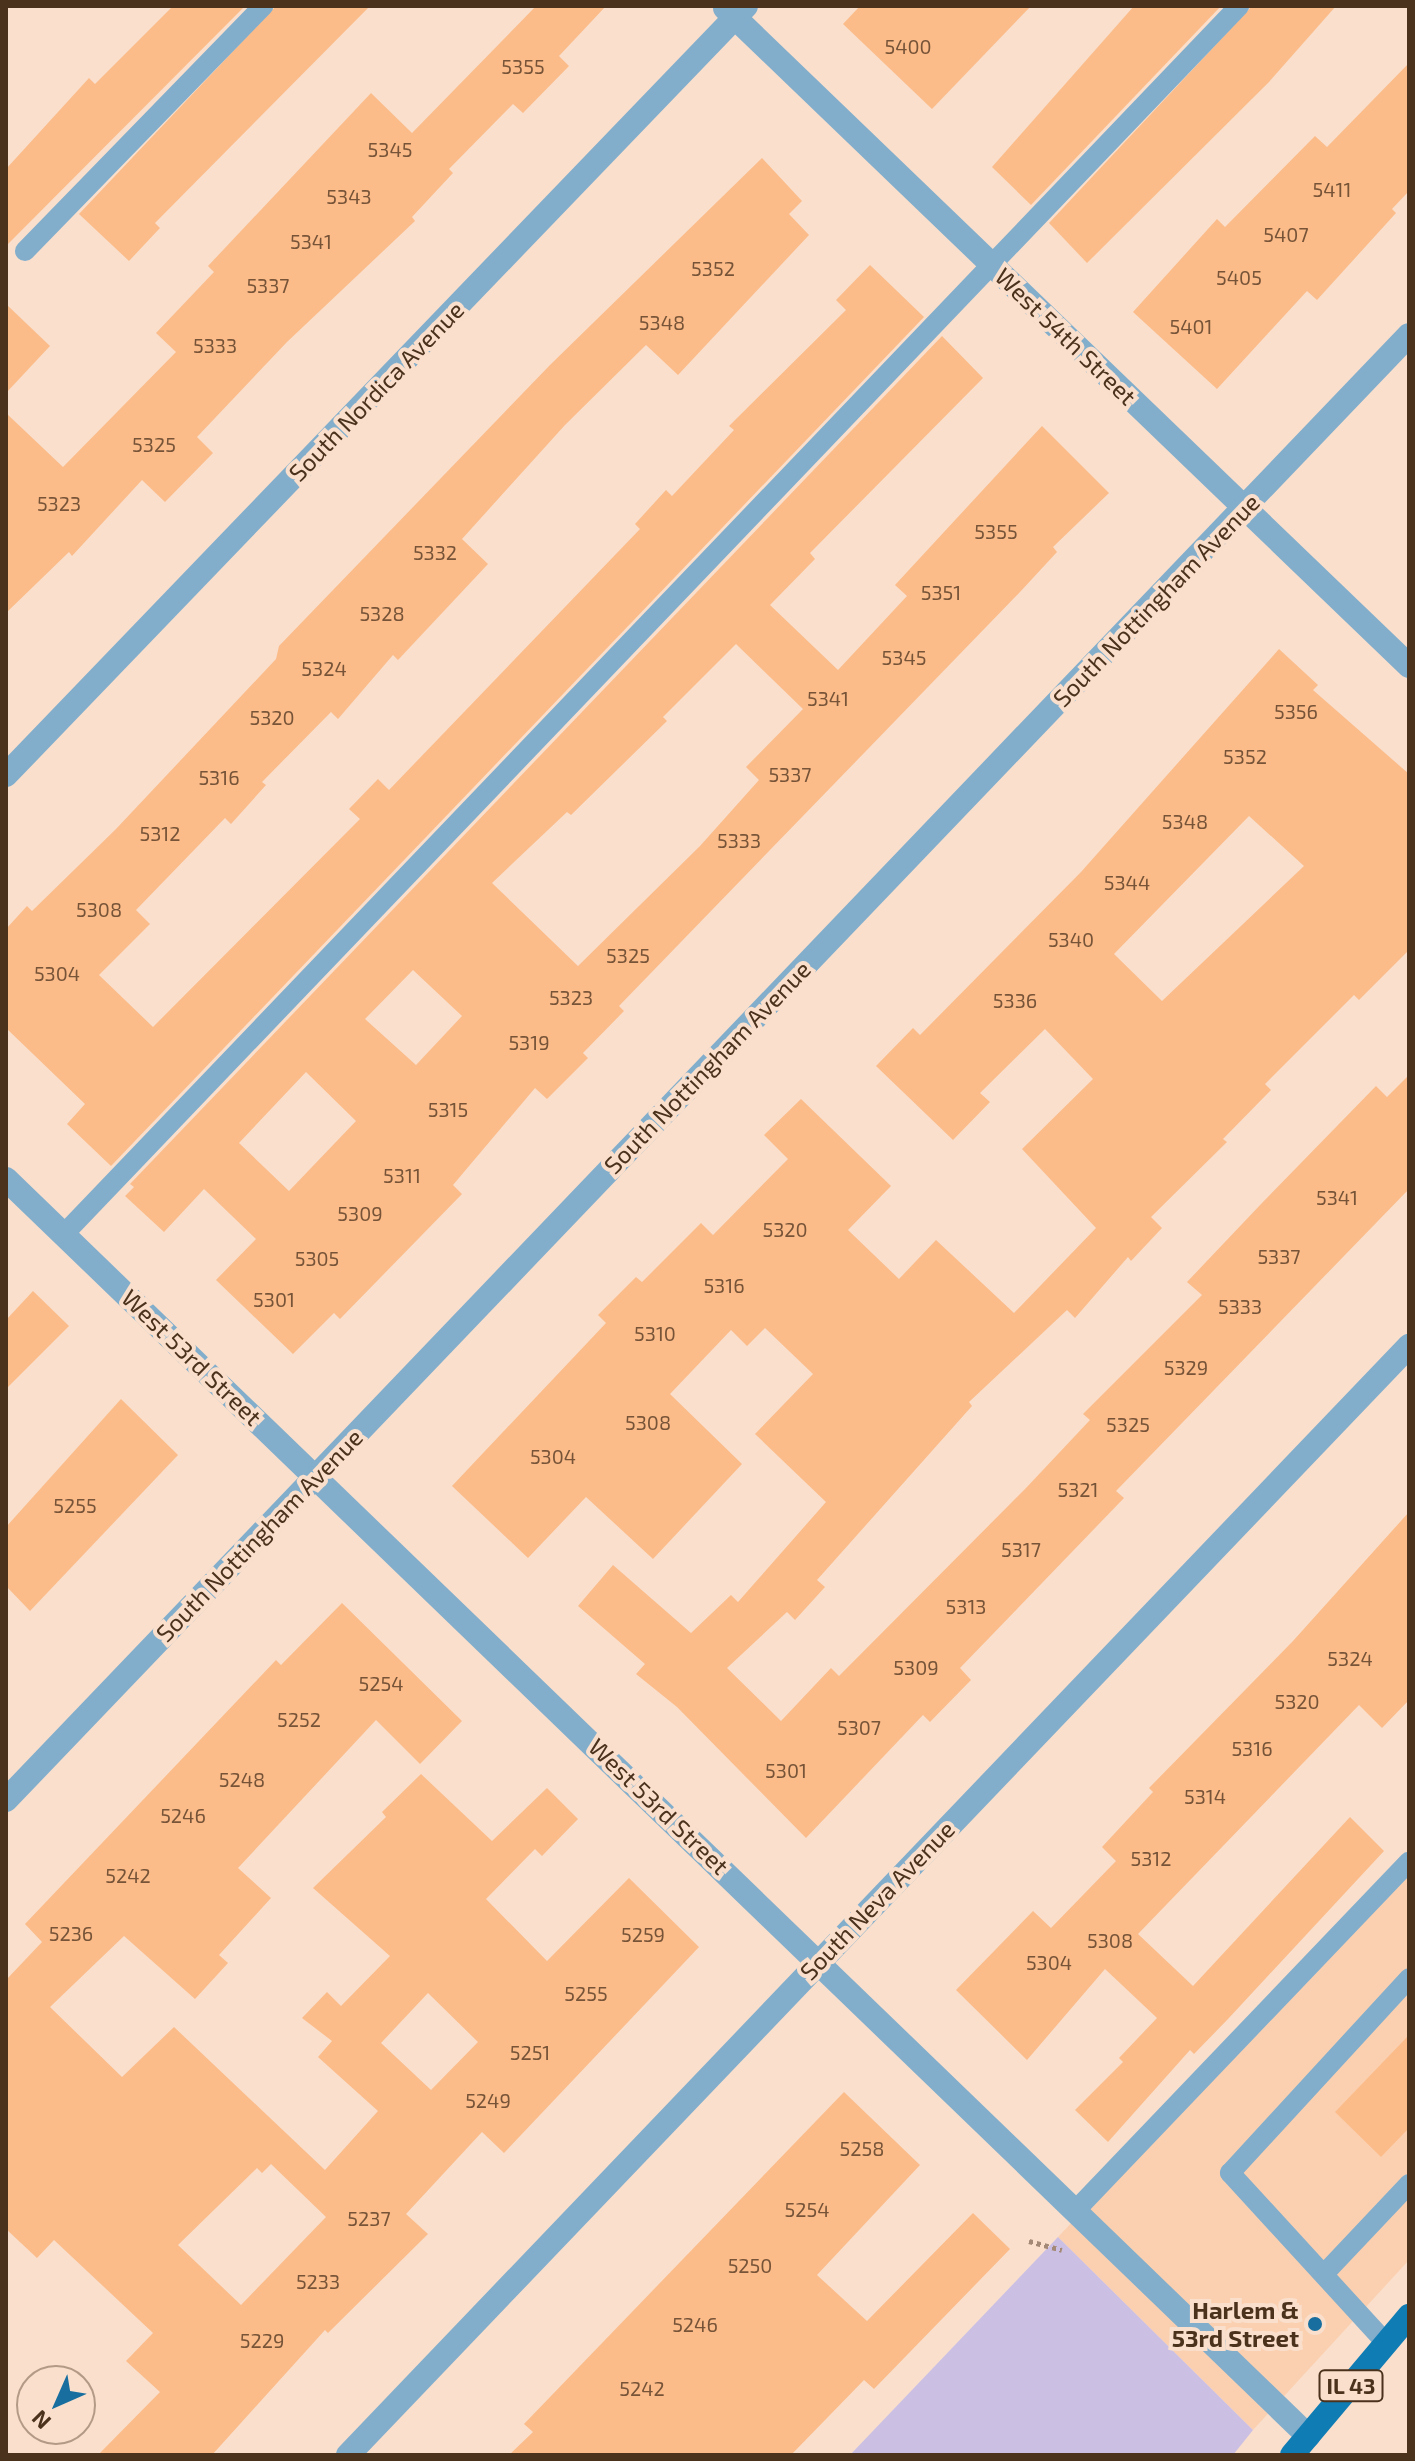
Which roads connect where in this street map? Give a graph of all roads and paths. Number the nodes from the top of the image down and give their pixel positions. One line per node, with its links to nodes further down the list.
1 (263, 6): 4 (lane)
2 (1239, 6): 5 (lane)
3 (735, 10): 5 (street, West 54th Street); 9 (street, South Nordica Avenue)
4 (25, 251)
5 (992, 264): 7 (street, West 54th Street); 11 (lane)
6 (1409, 335): 7 (street, South Nottingham Avenue)
7 (1245, 507): 8 (street, West 54th Street); 13 (street, South Nottingham Avenue)
8 (1409, 666)
9 (6, 775)
10 (6, 1179): 11 (street, West 53rd Street)
11 (64, 1234): 13 (street, West 53rd Street)
12 (1409, 1346): 16 (street, South Neva Avenue)
13 (316, 1476): 14 (street, South Nottingham Avenue); 16 (street, West 53rd Street)
14 (6, 1800)
15 (1409, 1862): 19 (lane)
16 (819, 1961): 19 (street, West 53rd Street); 26 (street, South Neva Avenue)
17 (1409, 1978): 22 (lane)
18 (1409, 2184): 22 (lane)
19 (1075, 2211): 25 (street, West 53rd Street)
20 (1029, 2241): 21 (path)
21 (1062, 2250)
22 (1324, 2274): 24 (lane)
23 (1409, 2316): 24 (main road, IL 43)
24 (1386, 2343): 25 (main road, IL 43)
25 (1300, 2446)
26 (348, 2455)

